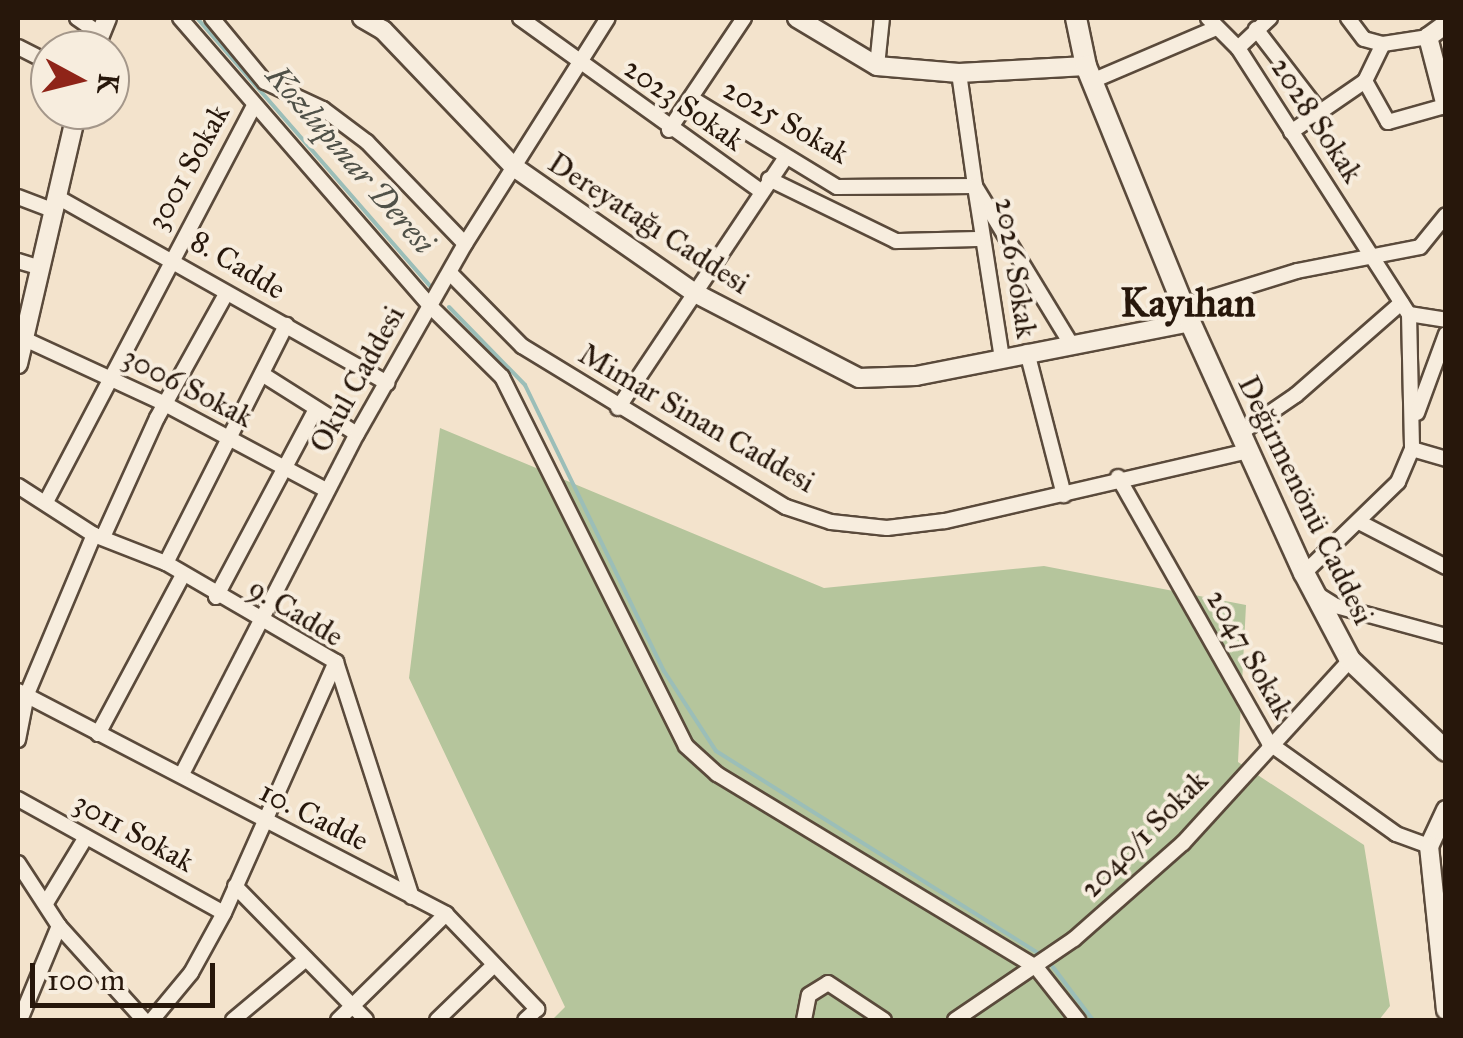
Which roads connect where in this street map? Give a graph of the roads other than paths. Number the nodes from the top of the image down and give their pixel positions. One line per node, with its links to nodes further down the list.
1 (180, 18): 26 (street)
2 (212, 18): 40 (street)
3 (362, 18): 13 (street, Dereyatağı Caddesi)
4 (520, 18): 19 (street, 2023 Sokak)
5 (608, 18): 19 (street, Okul Caddesi)
6 (744, 18): 25 (street)
7 (797, 18): 20 (street)
8 (882, 18): 20 (street)
9 (1076, 18): 23 (main road, Değirmenönü Caddesi)
10 (1270, 18): 15 (street)
11 (1348, 18): 17 (street)
12 (1212, 23): 18 (street, 2028 Sokak); 23 (street)
13 (388, 24): 33 (street, Dereyatağı Caddesi)
14 (1446, 24): 16 (street)
15 (1256, 29): 18 (street); 28 (street)
16 (1428, 37): 17 (street); 21 (street)
17 (1383, 44): 24 (street)
18 (1238, 48): 31 (street, 2028 Sokak)
19 (576, 61): 30 (street, 2023 Sokak); 33 (street, Okul Caddesi)
20 (877, 66): 22 (street)
21 (1439, 69): 27 (street)
22 (959, 72): 23 (street); 35 (street, 2026 Sokak)
23 (1089, 73): 50 (main road, Değirmenönü Caddesi)
24 (1365, 81): 27 (street); 28 (street)
25 (691, 98): 30 (street); 32 (street, 2025 Sokak)
26 (254, 105): 41 (street, 3001 Sokak); 48 (street)
27 (1446, 106)
28 (1320, 112): 31 (street)
29 (73, 130): 37 (street)
30 (669, 130): 34 (street, 2023 Sokak)
31 (1291, 132): 42 (street, 2028 Sokak)
32 (785, 158): 34 (street); 35 (street, 2025 Sokak)
33 (514, 167): 40 (street, Okul Caddesi); 46 (street, Dereyatağı Caddesi)
34 (765, 185): 39 (street, 2023 Sokak); 46 (street)
35 (975, 186): 39 (street, 2026 Sokak); 55 (street)
36 (18, 197): 37 (street, 8. Cadde)
37 (57, 205): 41 (street, 8. Cadde); 44 (street)
38 (1446, 215): 42 (street)
39 (980, 238): 57 (street, 2026 Sokak)
40 (465, 244): 45 (street, Okul Caddesi)
41 (170, 256): 47 (street, 8. Cadde); 61 (street, 3001 Sokak)
42 (1374, 257): 49 (street, 2028 Sokak); 50 (street)
43 (18, 261): 44 (street)
44 (38, 267): 54 (street)
45 (450, 273): 48 (street, Okul Caddesi); 64 (street, Mimar Sinan Caddesi)
46 (694, 292): 57 (street, Dereyatağı Caddesi); 64 (street)
47 (226, 294): 52 (street, 8. Cadde); 63 (street)
48 (430, 306): 62 (street, Okul Caddesi); 109 (street)
49 (1405, 308): 51 (street); 66 (street); 69 (street)
50 (1187, 314): 55 (street, Dereyatağı Caddesi); 69 (main road, Değirmenönü Caddesi)
51 (1446, 320)
52 (286, 325): 60 (street); 62 (street, 8. Cadde)
53 (1446, 334): 59 (street)
54 (20, 337): 58 (street); 61 (street, 3006 Sokak)
55 (1070, 342): 56 (street, Dereyatağı Caddesi)
56 (1027, 352): 57 (street, Dereyatağı Caddesi); 76 (street)
57 (1002, 359)
58 (18, 364)
59 (1440, 364): 66 (street)
60 (262, 374): 65 (street); 68 (street)
61 (109, 377): 63 (street, 3006 Sokak); 77 (street, 3001 Sokak)
62 (387, 383): 67 (street, Okul Caddesi)
63 (165, 404): 68 (street, 3006 Sokak); 79 (street)
64 (618, 408): 76 (street, Mimar Sinan Caddesi)
65 (315, 411): 67 (street); 72 (street)
66 (1412, 424): 70 (street)
67 (357, 434): 75 (street, Okul Caddesi)
68 (226, 436): 72 (street, 3006 Sokak); 80 (street)
69 (1242, 443): 73 (street, Mimar Sinan Caddesi); 83 (main road, Değirmenönü Caddesi)
70 (1412, 449): 71 (street); 78 (street)
71 (1446, 459)
72 (284, 468): 75 (street, 3006 Sokak); 84 (street)
73 (1118, 478): 76 (street, Mimar Sinan Caddesi); 92 (street, 2047 Sokak)
74 (18, 486): 77 (street, 9. Cadde)
75 (326, 490): 85 (street, Okul Caddesi)
76 (1064, 495)
77 (46, 502): 79 (street, 9. Cadde)
78 (1359, 522): 81 (street); 83 (street)
79 (98, 536): 80 (street, 9. Cadde); 89 (street)
80 (166, 563): 82 (street, 9. Cadde)
81 (1446, 567)
82 (183, 575): 84 (street, 9. Cadde); 90 (street)
83 (1309, 583): 86 (street); 87 (main road, Değirmenönü Caddesi)
84 (216, 598): 85 (street, 9. Cadde)
85 (256, 620): 88 (street, 9. Cadde); 94 (street, Okul Caddesi)
86 (1446, 636)
87 (1350, 660): 92 (street, 2040/1 Sokak); 93 (main road, Değirmenönü Caddesi)
88 (336, 662): 97 (street); 102 (street, 9. Cadde)
89 (22, 692): 90 (street, 10. Cadde); 91 (street)
90 (98, 734): 94 (street, 10. Cadde)
91 (18, 740)
92 (1269, 744): 99 (street, 2047 Sokak); 109 (street, 2040/1 Sokak)
93 (1446, 751)
94 (182, 774): 97 (street, 10. Cadde)
95 (18, 799): 98 (street, 3011 Sokak)
96 (1446, 810): 99 (street)
97 (266, 824): 101 (street); 102 (street, 10. Cadde)
98 (86, 837): 103 (street); 104 (street, 3011 Sokak)
99 (1430, 846): 110 (street)
100 (18, 863): 103 (street)
101 (235, 886): 104 (street); 107 (street)
102 (412, 897): 105 (street, 10. Cadde)
103 (46, 903): 106 (street)
104 (224, 913): 114 (street)
105 (446, 914): 108 (street, 10. Cadde); 111 (street)
106 (60, 926): 112 (street); 113 (street)
107 (306, 959): 111 (street); 115 (street)
108 (494, 965): 118 (street); 119 (street, 10. Cadde)
109 (1036, 967): 122 (street, 2040/1 Sokak); 123 (street)
110 (1445, 1003)
111 (353, 1006): 116 (street); 117 (street)
112 (20, 1020)
113 (144, 1020)
114 (152, 1020)
115 (233, 1020)
116 (338, 1020)
117 (366, 1020)
118 (437, 1020)
119 (525, 1020)
120 (804, 1020): 121 (street)
121 (884, 1020)
122 (955, 1020)
123 (1078, 1020)

